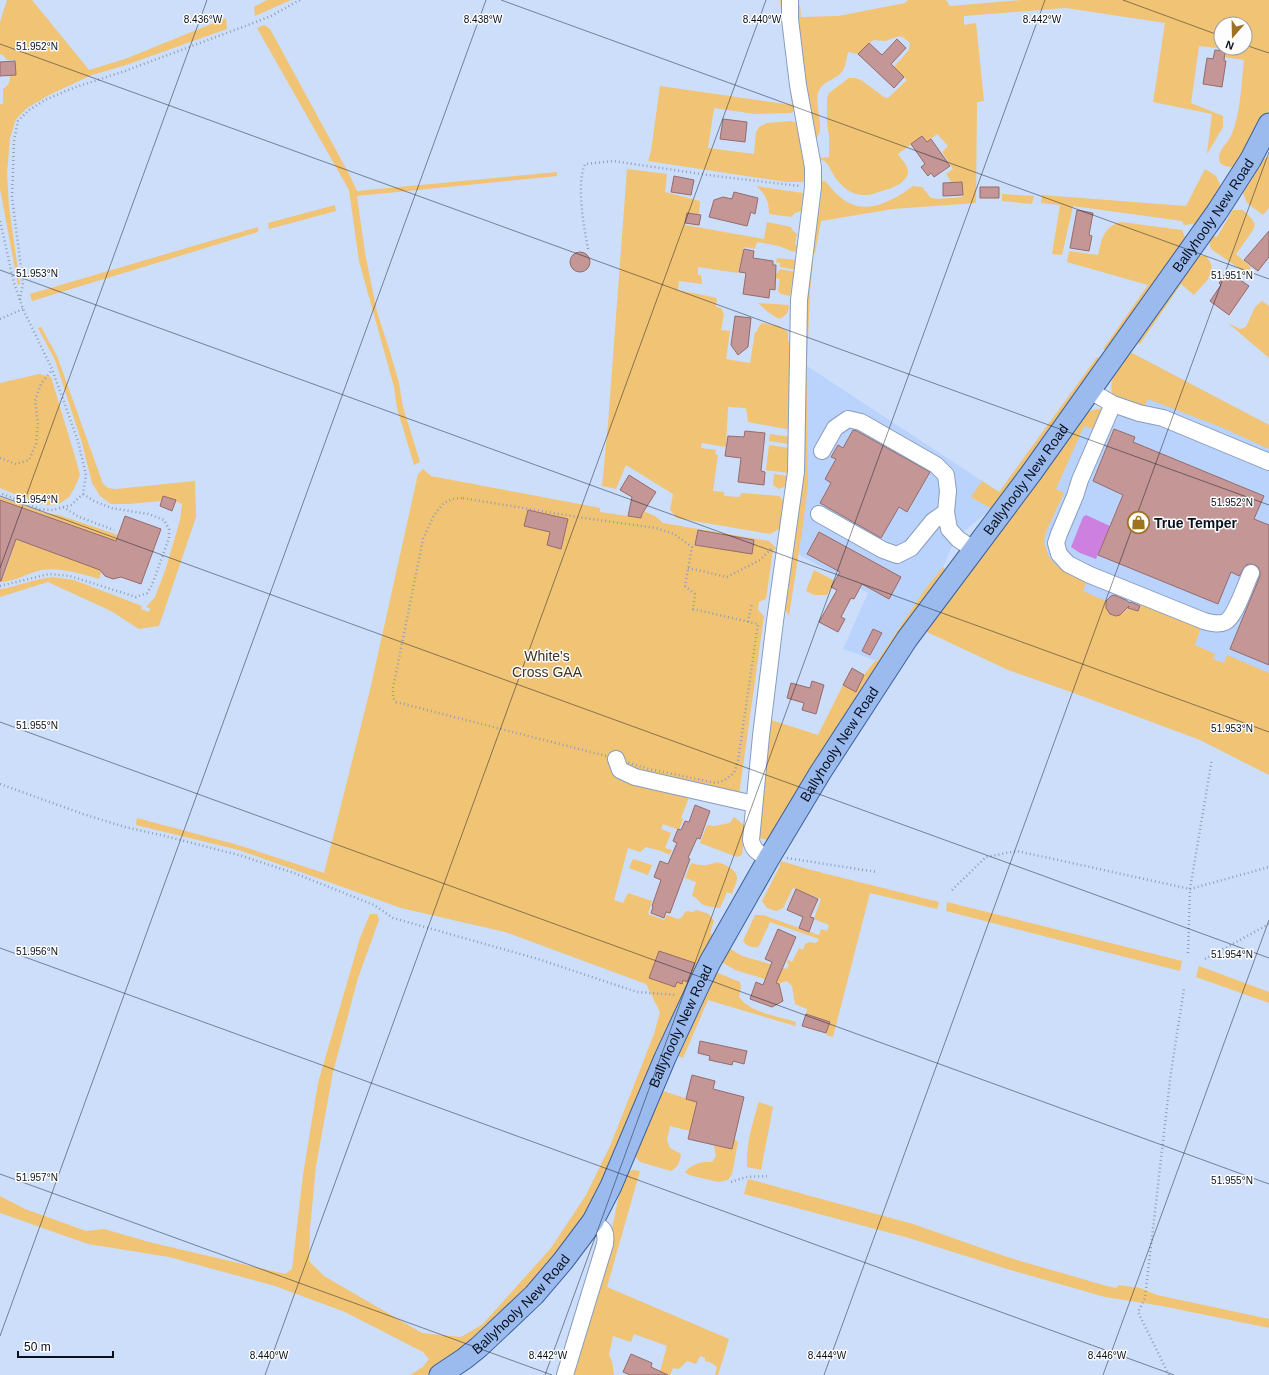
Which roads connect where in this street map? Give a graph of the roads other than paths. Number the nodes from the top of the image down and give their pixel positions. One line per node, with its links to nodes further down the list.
1 (790, 0): 12 (street)
2 (1269, 124): 3 (main road, Ballyhooly New Road)
3 (1090, 391): 4 (street); 9 (main road, Ballyhooly New Road)
4 (1113, 404): 6 (street); 10 (street)
5 (822, 451): 7 (street)
6 (1269, 462)
7 (946, 512): 8 (street); 9 (street)
8 (819, 514)
9 (973, 549): 13 (main road, Ballyhooly New Road)
10 (1251, 573)
11 (616, 759): 12 (street)
12 (754, 804): 13 (street)
13 (776, 857): 14 (main road, Ballyhooly New Road)
14 (593, 1221): 15 (main road, Ballyhooly New Road); 16 (street)
15 (440, 1375)
16 (565, 1375)

